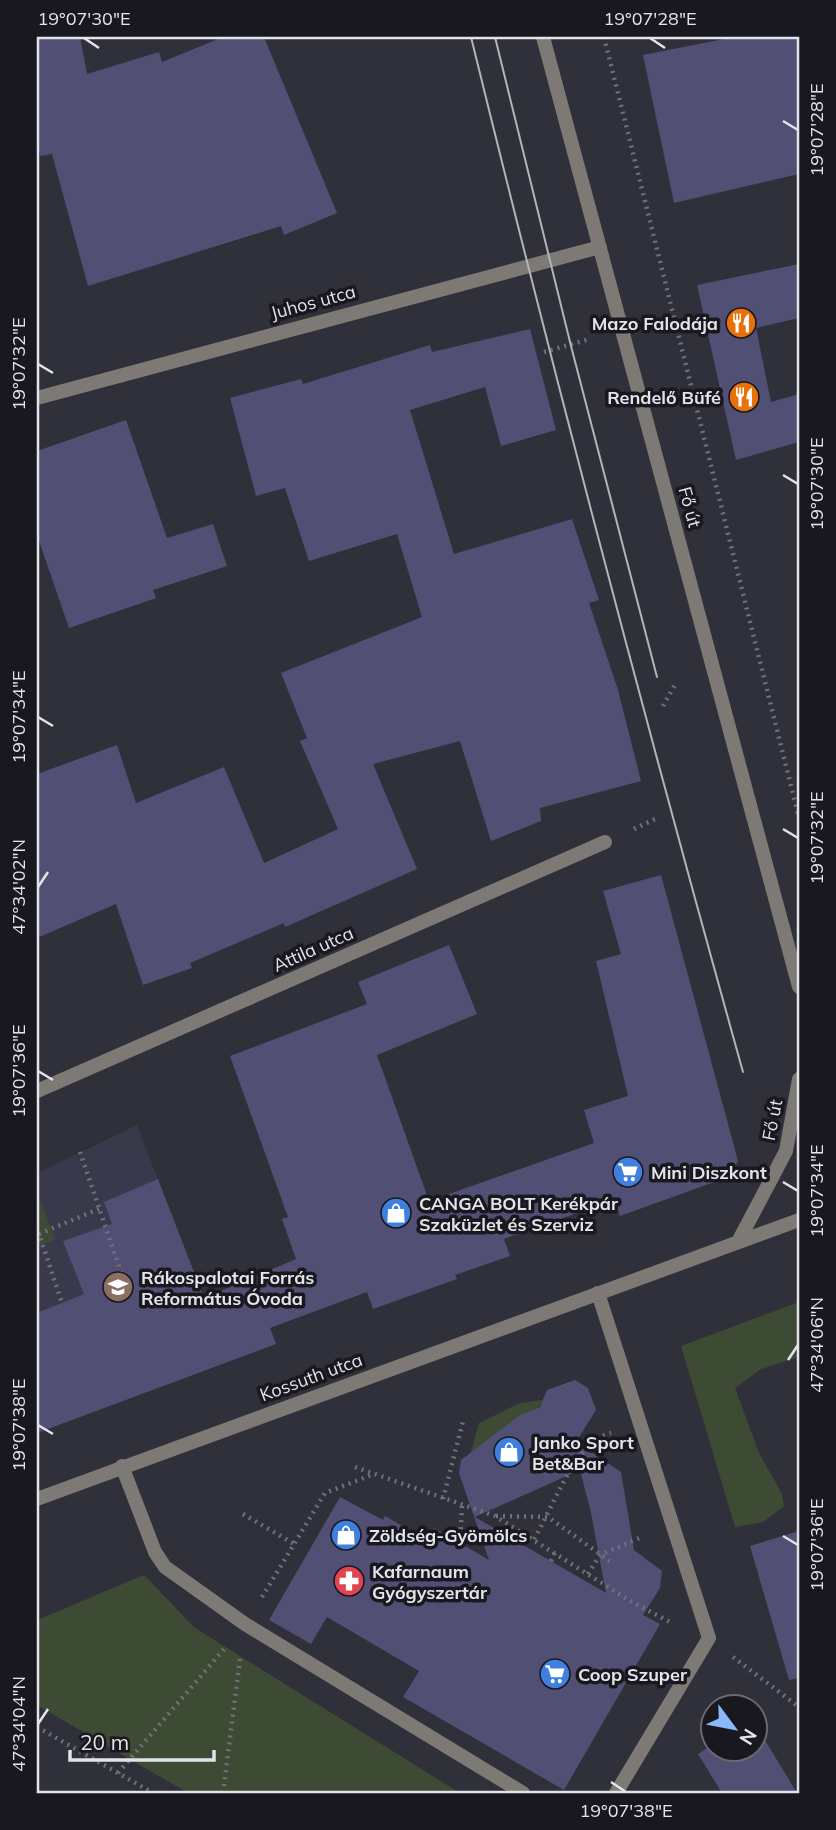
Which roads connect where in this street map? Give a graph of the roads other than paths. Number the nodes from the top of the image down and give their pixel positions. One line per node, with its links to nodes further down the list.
1 (543, 37): 2 (street, Fő út)
2 (600, 247): 3 (street, Juhos utca); 5 (street, Fő út)
3 (37, 398)
4 (604, 842): 7 (street, Attila utca)
5 (799, 987)
6 (799, 1079): 9 (street, Fő út)
7 (37, 1091)
8 (799, 1220): 9 (street, Kossuth utca)
9 (739, 1240): 10 (street, Kossuth utca)
10 (598, 1293): 11 (street, Kossuth utca); 14 (street)
11 (122, 1466): 12 (street, Kossuth utca); 13 (street)
12 (37, 1499)
13 (523, 1793)
14 (616, 1793)

